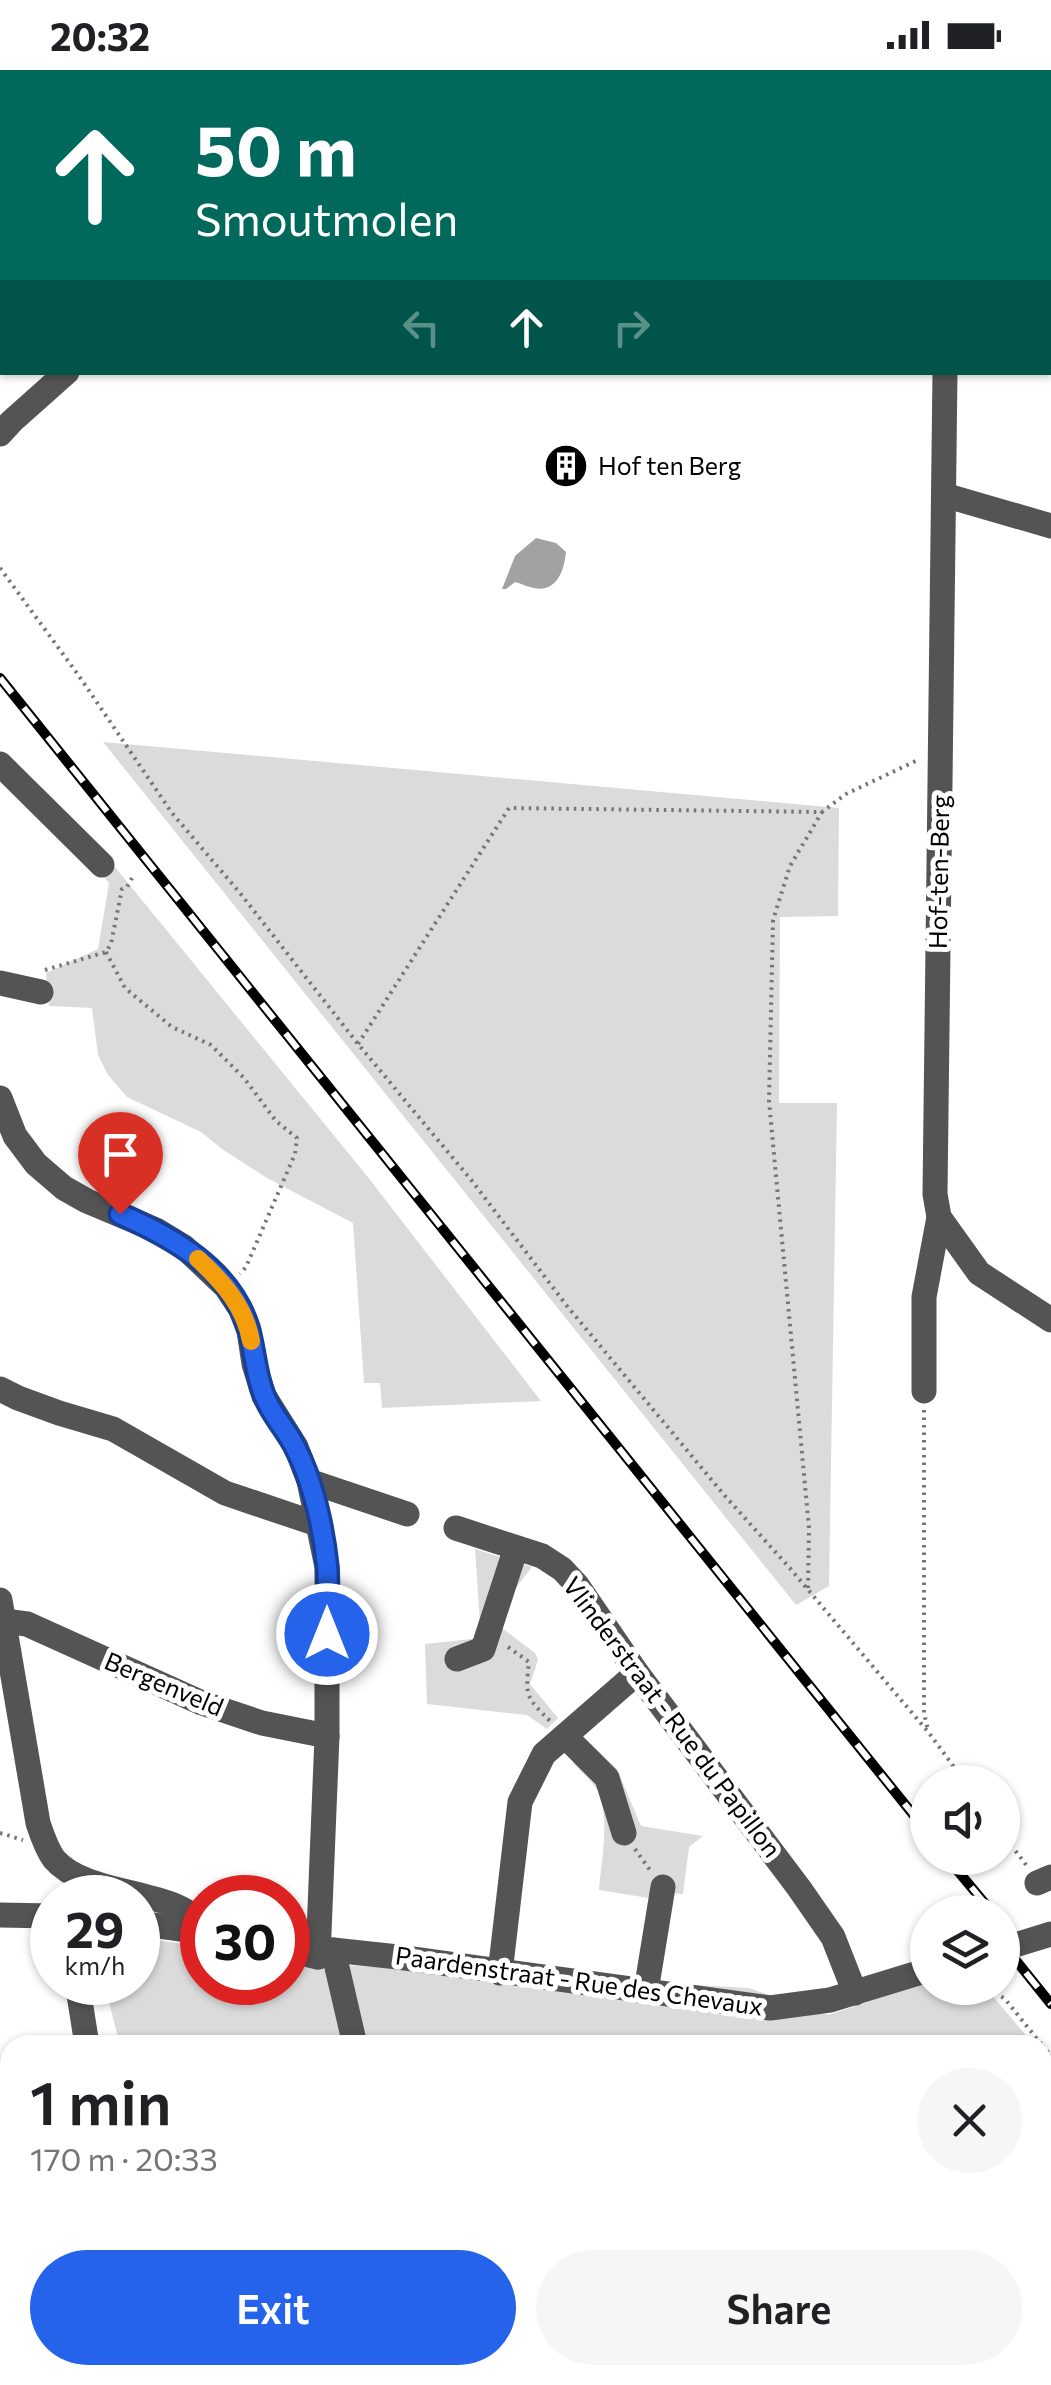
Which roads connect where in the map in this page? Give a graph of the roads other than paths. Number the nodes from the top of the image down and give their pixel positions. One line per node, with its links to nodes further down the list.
1 (64, 375): 3 (street)
2 (945, 375): 4 (street, Hof-ten-Berg)
3 (0, 434)
4 (944, 496): 5 (street); 11 (street, Hof-ten-Berg)
5 (1051, 526)
6 (0, 764): 7 (street)
7 (102, 864)
8 (39, 982): 9 (street)
9 (0, 983)
10 (0, 1098): 15 (street)
11 (939, 1217): 12 (street); 14 (street, Hof-ten-Berg)
12 (1051, 1320)
13 (0, 1390): 17 (street)
14 (924, 1390)
15 (309, 1482): 16 (street); 17 (street)
16 (407, 1514)
17 (320, 1525): 23 (street)
18 (456, 1528): 19 (street, Vlinderstraat - Rue du Papillon)
19 (516, 1548): 21 (street); 22 (street, Vlinderstraat - Rue du Papillon)
20 (2, 1610): 23 (street, Bergenveld); 27 (street)
21 (457, 1659)
22 (637, 1673): 24 (street); 37 (street, Vlinderstraat - Rue du Papillon)
23 (327, 1736): 33 (street)
24 (565, 1736): 25 (street); 34 (street)
25 (624, 1833)
26 (663, 1887): 36 (street)
27 (180, 1907)
28 (0, 1915): 29 (street)
29 (30, 1916)
30 (1051, 1934): 31 (street, bridge)
31 (1020, 1943)
32 (310, 1952): 33 (street, Paardenstraat - Rue des Chevaux)
33 (326, 1953): 34 (street, Paardenstraat - Rue des Chevaux); 40 (street)
34 (500, 1973): 36 (street, Paardenstraat - Rue des Chevaux)
35 (910, 1976): 37 (street, Paardenstraat - Rue des Chevaux)
36 (646, 1991): 37 (street, Paardenstraat - Rue des Chevaux)
37 (855, 1993)
38 (81, 2005): 39 (street)
39 (85, 2035)
40 (351, 2035)

